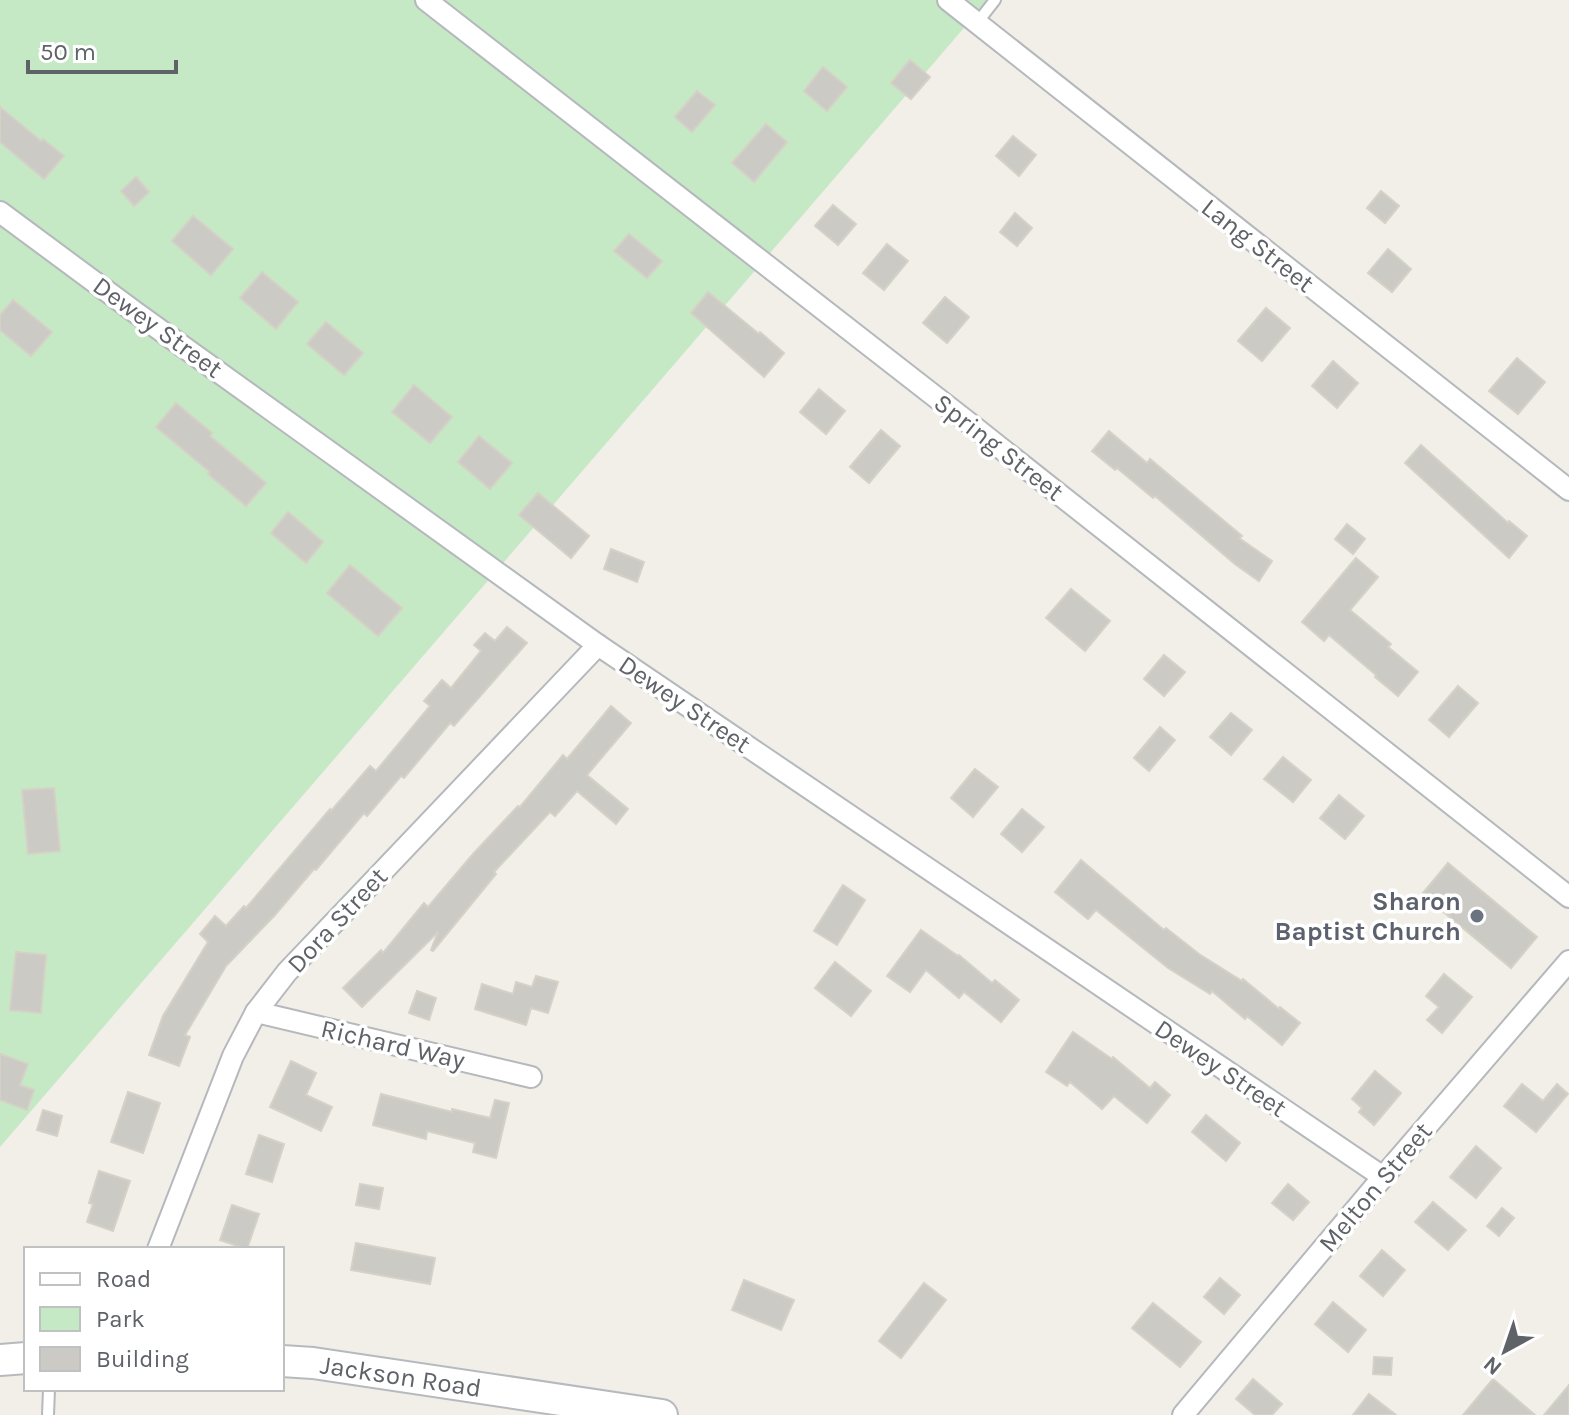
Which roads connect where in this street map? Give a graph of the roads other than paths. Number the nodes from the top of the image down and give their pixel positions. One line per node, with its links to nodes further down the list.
1 (426, 0): 8 (street, Spring Street)
2 (948, 0): 4 (street, Lang Street)
3 (995, 0): 4 (lane)
4 (977, 23): 6 (street, Lang Street)
5 (0, 212): 7 (street, Dewey Street)
6 (1569, 490)
7 (598, 645): 10 (street, Dora Street); 12 (street, Dewey Street)
8 (1569, 897)
9 (1569, 961): 12 (street, Melton Street)
10 (256, 1012): 11 (street, Richard Way); 13 (street, Dora Street)
11 (531, 1077)
12 (1383, 1177): 20 (street, Melton Street)
13 (159, 1247)
14 (24, 1358): 15 (main road)
15 (0, 1360)
16 (284, 1361): 19 (main road, Jackson Road)
17 (49, 1391): 18 (lane)
18 (48, 1415)
19 (662, 1415)
20 (1183, 1415)

